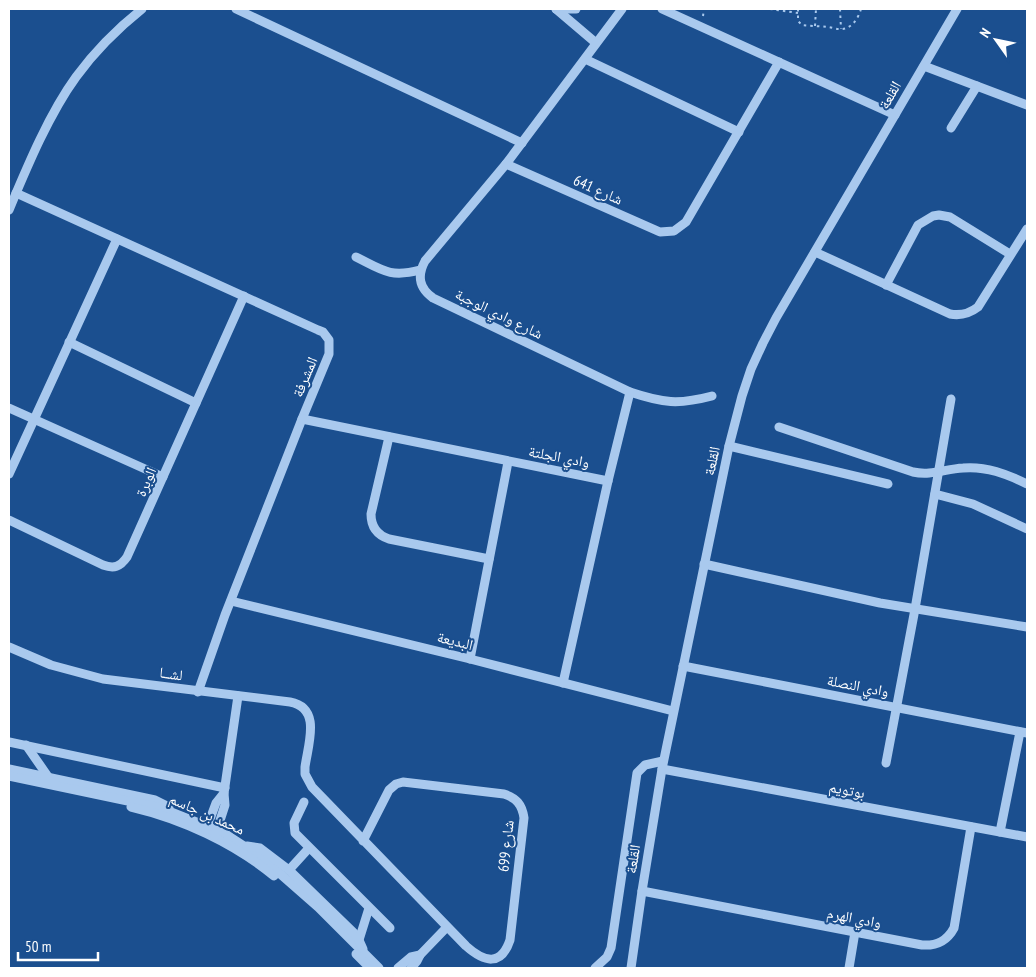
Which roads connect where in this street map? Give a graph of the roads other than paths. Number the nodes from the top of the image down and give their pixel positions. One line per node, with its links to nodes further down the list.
1 (142, 9): 19 (street)
2 (236, 9): 17 (street)
3 (556, 9): 4 (street); 8 (street)
4 (576, 9)
5 (622, 9): 8 (street)
6 (662, 9): 10 (street)
7 (958, 9): 11 (street, القلعة)
8 (596, 44): 9 (street)
9 (585, 59): 16 (street); 17 (street)
10 (779, 62): 14 (street); 16 (street, شارع 641)
11 (924, 66): 12 (street); 14 (street, القلعة)
12 (977, 86): 13 (street); 15 (street)
13 (1027, 105)
14 (895, 115): 23 (street, القلعة)
15 (951, 128)
16 (739, 132): 18 (street, شارع 641)
17 (522, 143): 18 (street)
18 (506, 164): 26 (street)
19 (16, 193): 20 (street); 22 (street, المشرفة)
20 (9, 210)
21 (1027, 229): 24 (street)
22 (117, 239): 28 (street, المشرفة); 29 (street)
23 (815, 252): 27 (street); 39 (street, القلعة)
24 (1010, 254): 27 (street); 27 (street)
25 (356, 257): 26 (street)
26 (420, 270): 30 (street, شارع وادي الوجبة)
27 (886, 285)
28 (244, 296): 33 (street, الوبرة); 35 (street, المشرفة)
29 (69, 342): 33 (street); 36 (street)
30 (630, 392): 31 (street, شارع وادي الوجبة); 44 (street)
31 (712, 396)
32 (950, 399): 41 (street)
33 (196, 403): 43 (street, الوبرة)
34 (9, 408): 36 (street)
35 (302, 418): 38 (street, وادي الجلتة); 52 (street, المشرفة)
36 (34, 419): 42 (street); 43 (street)
37 (779, 427): 41 (street)
38 (389, 437): 40 (street, وادي الجلتة); 50 (street)
39 (729, 446): 45 (street); 51 (street, القلعة)
40 (508, 462): 44 (street, وادي الجلتة); 50 (street)
41 (939, 472): 46 (street); 47 (street)
42 (9, 474)
43 (163, 476): 48 (street, الوبرة)
44 (608, 481): 58 (street)
45 (888, 484)
46 (1027, 484)
47 (935, 494): 49 (street); 53 (street)
48 (9, 520)
49 (1027, 530)
50 (489, 560): 56 (street)
51 (704, 564): 53 (street); 57 (street, القلعة)
52 (231, 601): 56 (street, البديعة); 59 (street, المشرفة)
53 (916, 609): 54 (street); 61 (street)
54 (1027, 628)
55 (9, 647): 59 (street, لشــا)
56 (470, 659): 58 (street, البديعة)
57 (683, 666): 61 (street, وادي النصلة); 62 (street, القلعة)
58 (563, 683): 62 (street, البديعة)
59 (198, 692): 60 (street, لشــا)
60 (238, 696): 72 (street); 79 (street, شارع 699)
61 (896, 708): 63 (street, وادي النصلة); 66 (street)
62 (672, 711): 67 (street, القلعة)
63 (1024, 732): 77 (street)
64 (9, 742): 65 (street)
65 (26, 745): 70 (street); 72 (street)
66 (886, 763)
67 (662, 765): 75 (street, بوتويم); 83 (street, القلعة); 95 (street)
68 (9, 769): 70 (street)
69 (9, 776): 74 (street, محمد بن جاسم)
70 (49, 778): 74 (street)
71 (9, 782): 76 (street, محمد بن جاسم)
72 (224, 790): 76 (street)
73 (304, 802): 81 (street)
74 (174, 812): 76 (street, محمد بن جاسم)
75 (971, 827): 77 (street, بوتويم); 87 (street, وادي الهرم)
76 (211, 832): 80 (street, محمد بن جاسم); 91 (street, محمد بن جاسم)
77 (1000, 832): 78 (street, بوتويم)
78 (1027, 837)
79 (363, 841): 85 (street, شارع 699); 85 (street, شارع 699)
80 (246, 846): 82 (street); 89 (street, محمد بن جاسم)
81 (309, 848): 82 (street); 84 (street)
82 (288, 870): 88 (street)
83 (642, 891): 87 (street, وادي الهرم); 96 (street, القلعة)
84 (369, 908): 86 (street); 88 (street)
85 (447, 926): 90 (street)
86 (390, 928)
87 (855, 932): 97 (street)
88 (359, 940): 89 (street)
89 (363, 952): 92 (street, محمد بن جاسم)
90 (420, 955): 93 (street); 94 (street)
91 (370, 968)
92 (379, 968)
93 (398, 968)
94 (411, 968)
95 (595, 968)
96 (632, 968)
97 (850, 968)

